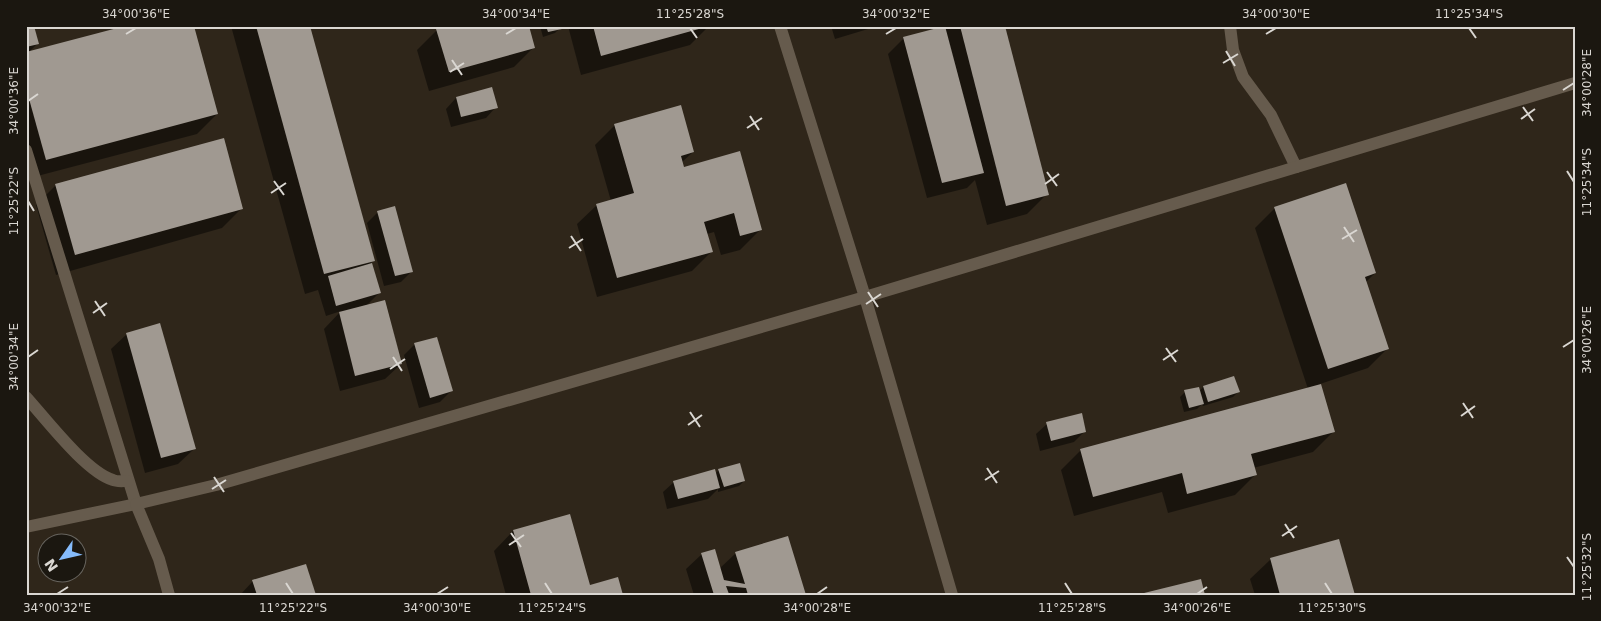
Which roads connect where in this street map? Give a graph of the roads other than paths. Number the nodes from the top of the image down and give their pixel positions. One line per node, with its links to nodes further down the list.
1 (780, 26): 6 (street)
2 (1230, 26): 5 (street)
3 (1575, 83): 5 (street)
4 (26, 150): 8 (street)
5 (1296, 167): 6 (street)
6 (866, 297): 9 (street); 12 (street)
7 (26, 397): 8 (street)
8 (128, 482): 9 (street)
9 (136, 504): 10 (street); 11 (street)
10 (26, 526)
11 (169, 595)
12 (952, 595)

